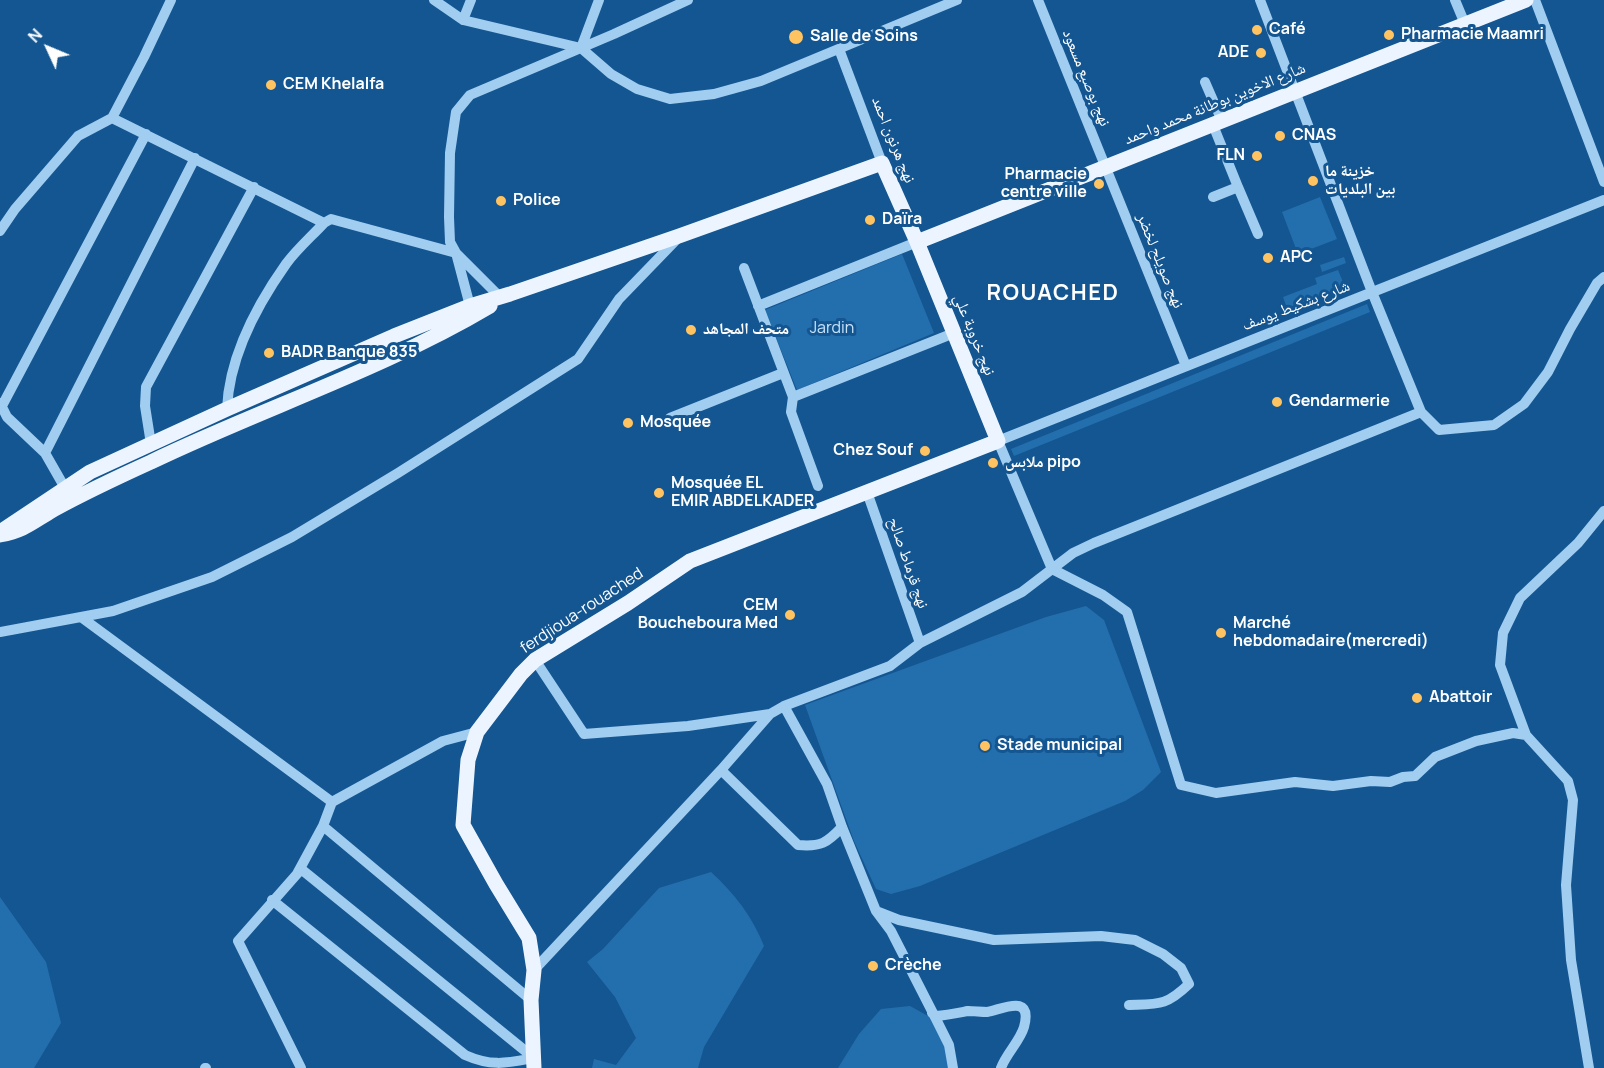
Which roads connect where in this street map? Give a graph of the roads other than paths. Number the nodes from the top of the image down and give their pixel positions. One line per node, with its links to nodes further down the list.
1 (171, 0): 18 (street)
2 (434, 0): 12 (street)
3 (471, 0): 12 (street)
4 (599, 0): 14 (street)
5 (688, 0): 14 (street)
6 (957, 0): 15 (street)
7 (1038, 0): 23 (street, نهج بوصبع مسعود)
8 (1260, 0): 17 (street)
9 (1455, 0): 13 (street)
10 (1526, 0): 13 (main road, شارع الاخوين بوطانة محمد واحمد)
11 (1535, 0): 24 (street)
12 (462, 20): 14 (street)
13 (1465, 24): 17 (main road, شارع الاخوين بوطانة محمد واحمد)
14 (581, 48): 15 (street); 36 (street)
15 (839, 50): 22 (street, نهج هرنون احمد)
16 (1205, 82): 19 (street)
17 (1294, 92): 19 (main road, شارع الاخوين بوطانة محمد واحمد); 39 (street)
18 (112, 118): 20 (street); 29 (street)
19 (1217, 123): 23 (main road, شارع الاخوين بوطانة محمد واحمد); 26 (street)
20 (146, 134): 21 (street); 47 (street)
21 (195, 158): 25 (street); 53 (street)
22 (882, 163): 33 (main road); 34 (main road, نهج هرنون احمد)
23 (1106, 167): 34 (main road, شارع الاخوين بوطانة محمد واحمد); 44 (street, نهج صويلح لخضر)
24 (1604, 182)
25 (254, 187): 30 (street); 52 (street)
26 (1238, 187): 27 (street); 32 (street)
27 (1213, 197)
28 (1604, 200): 39 (street, شارع بشكيط يوسف)
29 (15, 209): 31 (street); 35 (street)
30 (324, 223): 36 (street); 48 (street)
31 (0, 231)
32 (1258, 234)
33 (680, 236): 40 (main road); 60 (street)
34 (917, 242): 42 (street); 43 (main road, نهج خروبة علي)
35 (0, 243)
36 (456, 253): 40 (street); 41 (street)
37 (744, 268): 42 (street)
38 (1604, 277): 49 (street)
39 (1372, 292): 44 (street, شارع بشكيط يوسف); 49 (street)
40 (505, 296): 41 (main road); 58 (main road)
41 (470, 306): 48 (main road)
42 (758, 306): 45 (street)
43 (954, 333): 46 (street); 51 (main road, نهج خروبة علي)
44 (1186, 366): 51 (street, شارع بشكيط يوسف)
45 (783, 373): 46 (street); 50 (street)
46 (793, 398): 54 (street)
47 (1, 405): 53 (street)
48 (226, 409): 52 (main road)
49 (1421, 412): 59 (street)
50 (670, 418)
51 (999, 441): 56 (main road, ferdjioua-rouached); 59 (street)
52 (151, 444): 55 (main road)
53 (45, 453): 55 (street)
54 (818, 486)
55 (65, 488): 58 (main road)
56 (867, 492): 62 (street, نهج قرماط صالح); 63 (main road, ferdjioua-rouached)
57 (1604, 511): 67 (street)
58 (0, 533)
59 (1052, 569): 62 (street); 67 (street)
60 (81, 617): 61 (street); 69 (street)
61 (0, 632)
62 (920, 644): 64 (street)
63 (535, 660): 65 (street); 66 (main road, ferdjioua-rouached)
64 (784, 706): 65 (street); 71 (street)
65 (770, 714): 68 (street)
66 (477, 732): 69 (street); 75 (main road, ferdjioua-rouached)
67 (1526, 735): 83 (street)
68 (721, 770): 71 (street); 75 (street)
69 (332, 802): 70 (street)
70 (323, 826): 72 (street); 76 (street)
71 (842, 827): 74 (street)
72 (301, 869): 73 (street); 79 (street)
73 (273, 900): 79 (street); 80 (street)
74 (876, 911): 77 (street); 78 (street)
75 (534, 970): 76 (main road, ferdjioua-rouached)
76 (531, 1000): 79 (main road, ferdjioua-rouached)
77 (1129, 1005)
78 (932, 1012): 81 (street); 82 (street)
79 (534, 1063)
80 (301, 1068)
81 (953, 1068)
82 (1001, 1068)
83 (1589, 1068)

